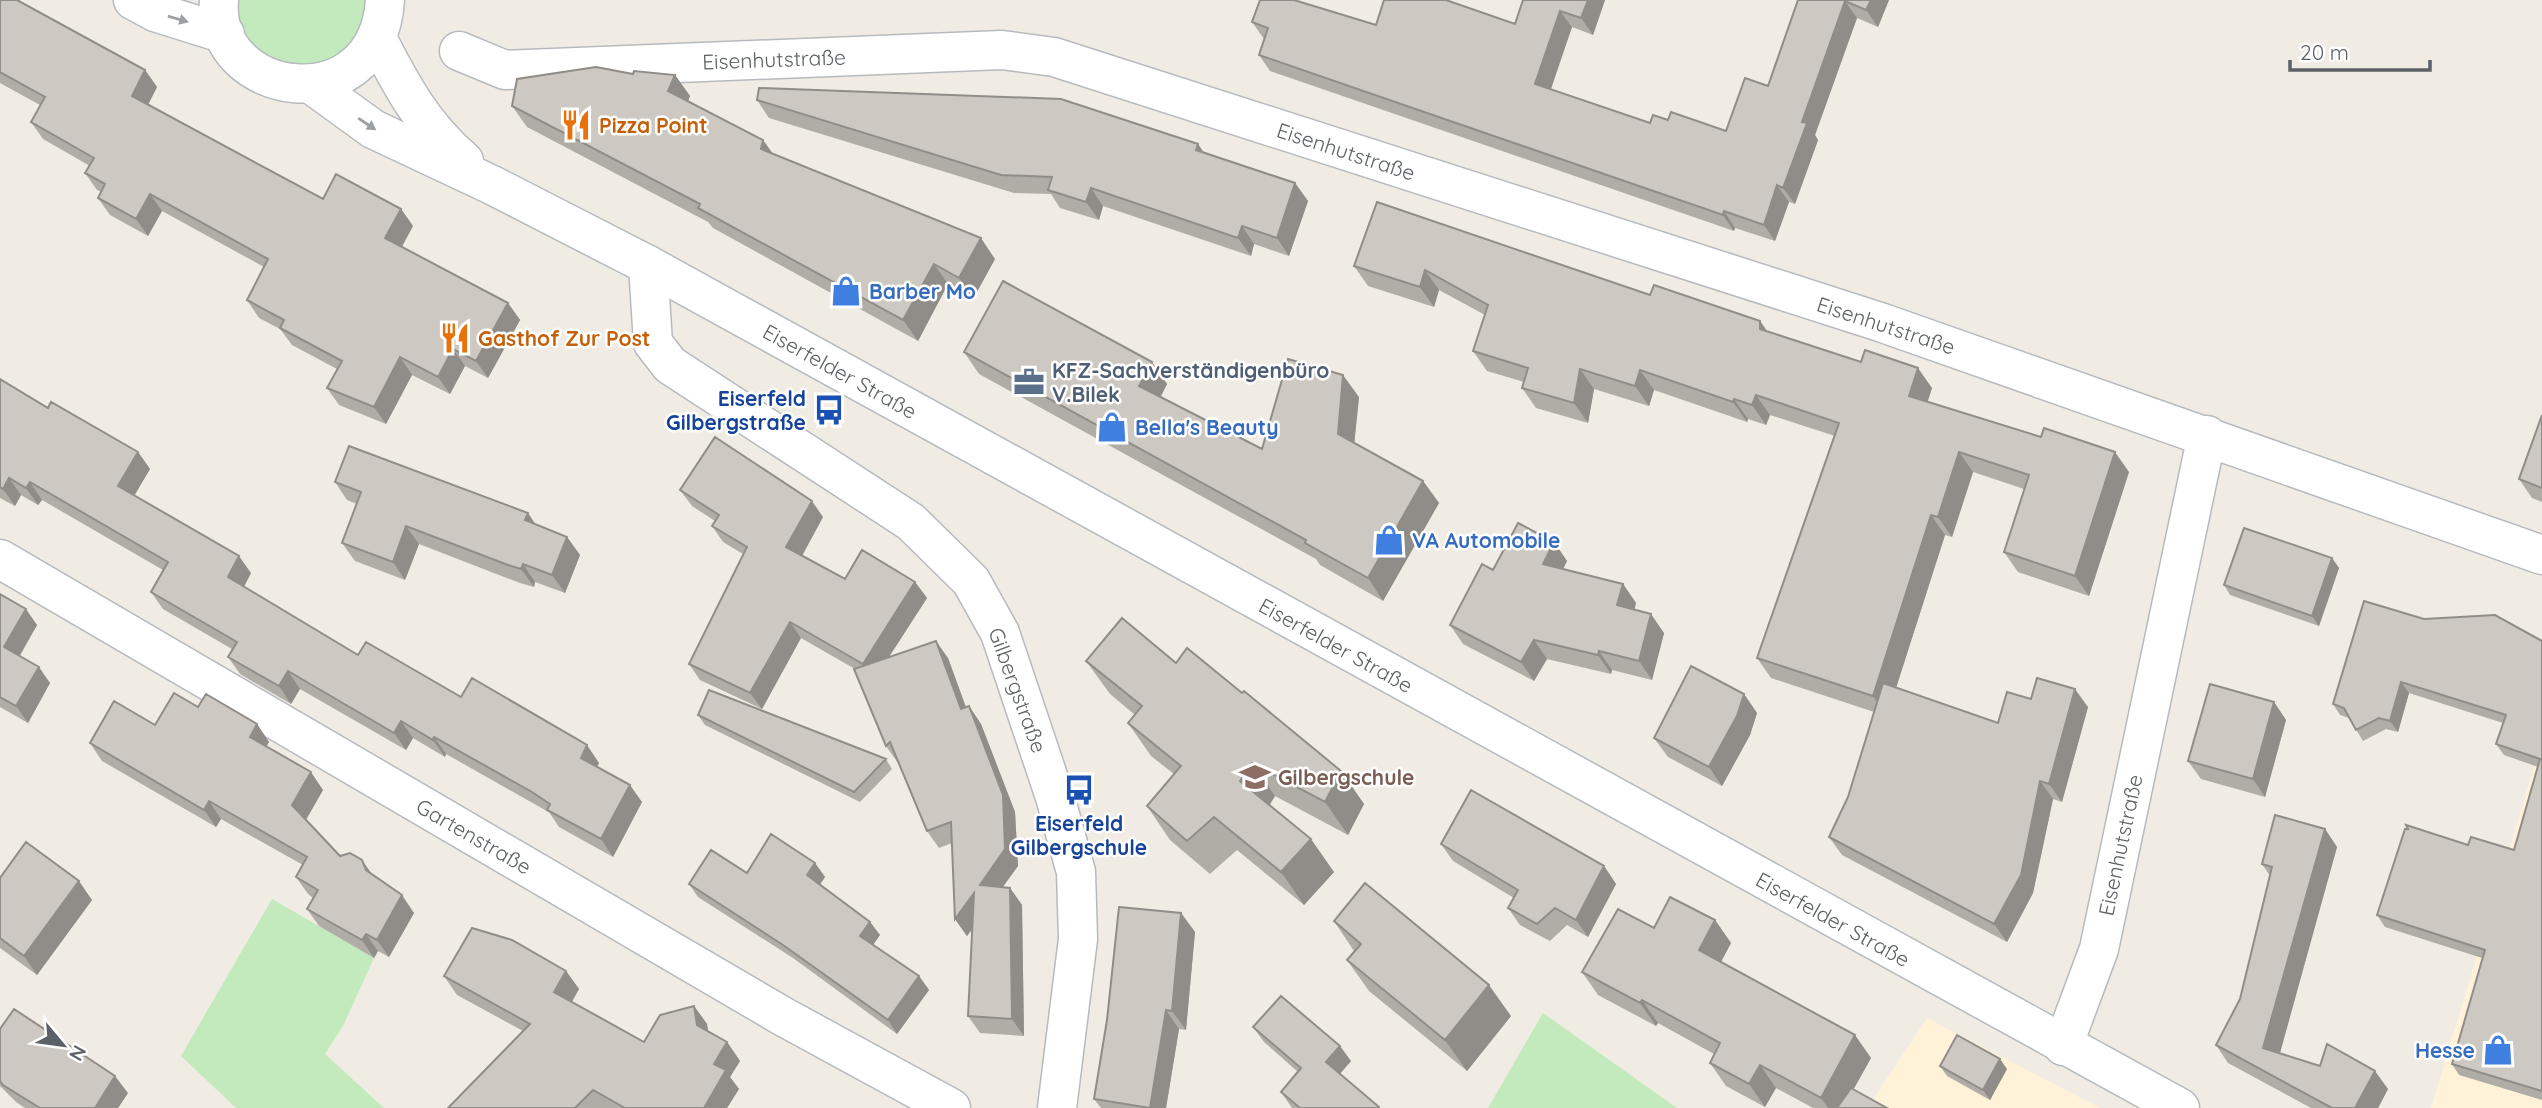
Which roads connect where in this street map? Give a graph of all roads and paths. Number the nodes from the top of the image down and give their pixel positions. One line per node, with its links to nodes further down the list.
1 (133, 0): 3 (street, Eiserfelder Straße, one-way to 3)
2 (385, 0): 4 (street, Eiserfelder Straße)
3 (222, 17): 6 (street, Eiserfelder Straße)
4 (377, 38): 6 (street, Eiserfelder Straße); 7 (street, Eiserfelder Straße)
5 (459, 51): 9 (street, Eisenhutstraße)
6 (311, 84): 7 (street, Eiserfelder Straße, one-way to 7)
7 (492, 185): 8 (street, Eiserfelder Straße)
8 (648, 265): 12 (street, Eiserfelder Straße); 14 (street, Gilbergstraße)
9 (2207, 435): 10 (street, Eisenhutstraße); 12 (street, Eisenhutstraße)
10 (2542, 555)
11 (0, 559): 13 (street, Gartenstraße)
12 (2063, 1046): 15 (street, Eiserfelder Straße)
13 (951, 1108)
14 (1057, 1108)
15 (2180, 1108)

